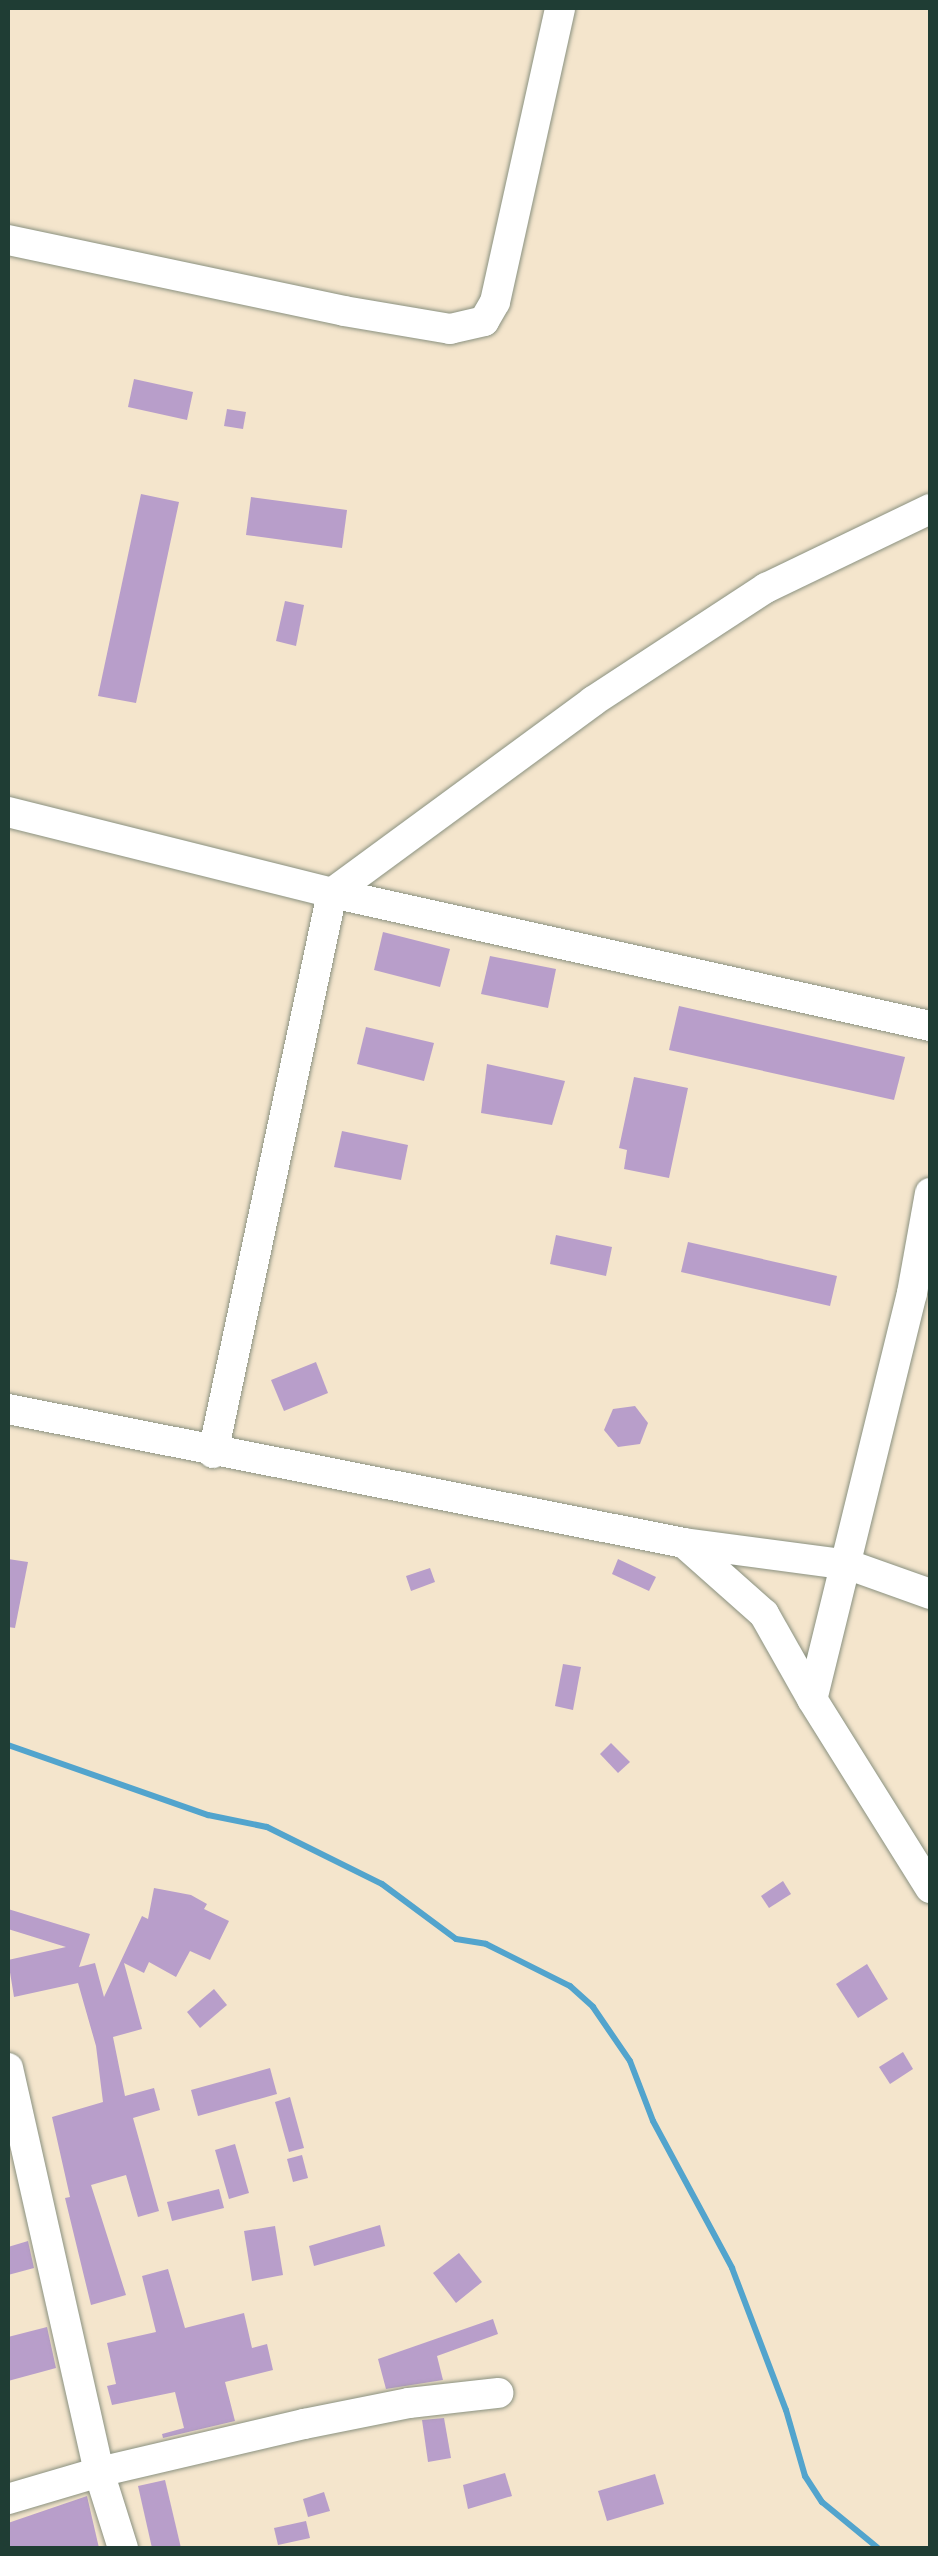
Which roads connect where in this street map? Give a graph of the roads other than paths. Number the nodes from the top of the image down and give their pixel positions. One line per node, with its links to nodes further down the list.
1 (560, 8): 2 (street)
2 (8, 240)
3 (930, 509): 5 (street)
4 (8, 812): 5 (street)
5 (332, 893): 6 (street); 9 (street)
6 (930, 1026)
7 (930, 1194): 11 (street)
8 (8, 1409): 9 (street)
9 (213, 1452): 10 (street)
10 (684, 1543): 11 (street); 13 (street)
11 (849, 1565): 12 (street); 13 (street)
12 (930, 1594)
13 (812, 1699): 14 (street)
14 (930, 1888)
15 (8, 2068): 17 (street)
16 (498, 2393): 17 (street)
17 (99, 2472): 18 (street); 19 (street)
18 (8, 2499)
19 (123, 2548)

